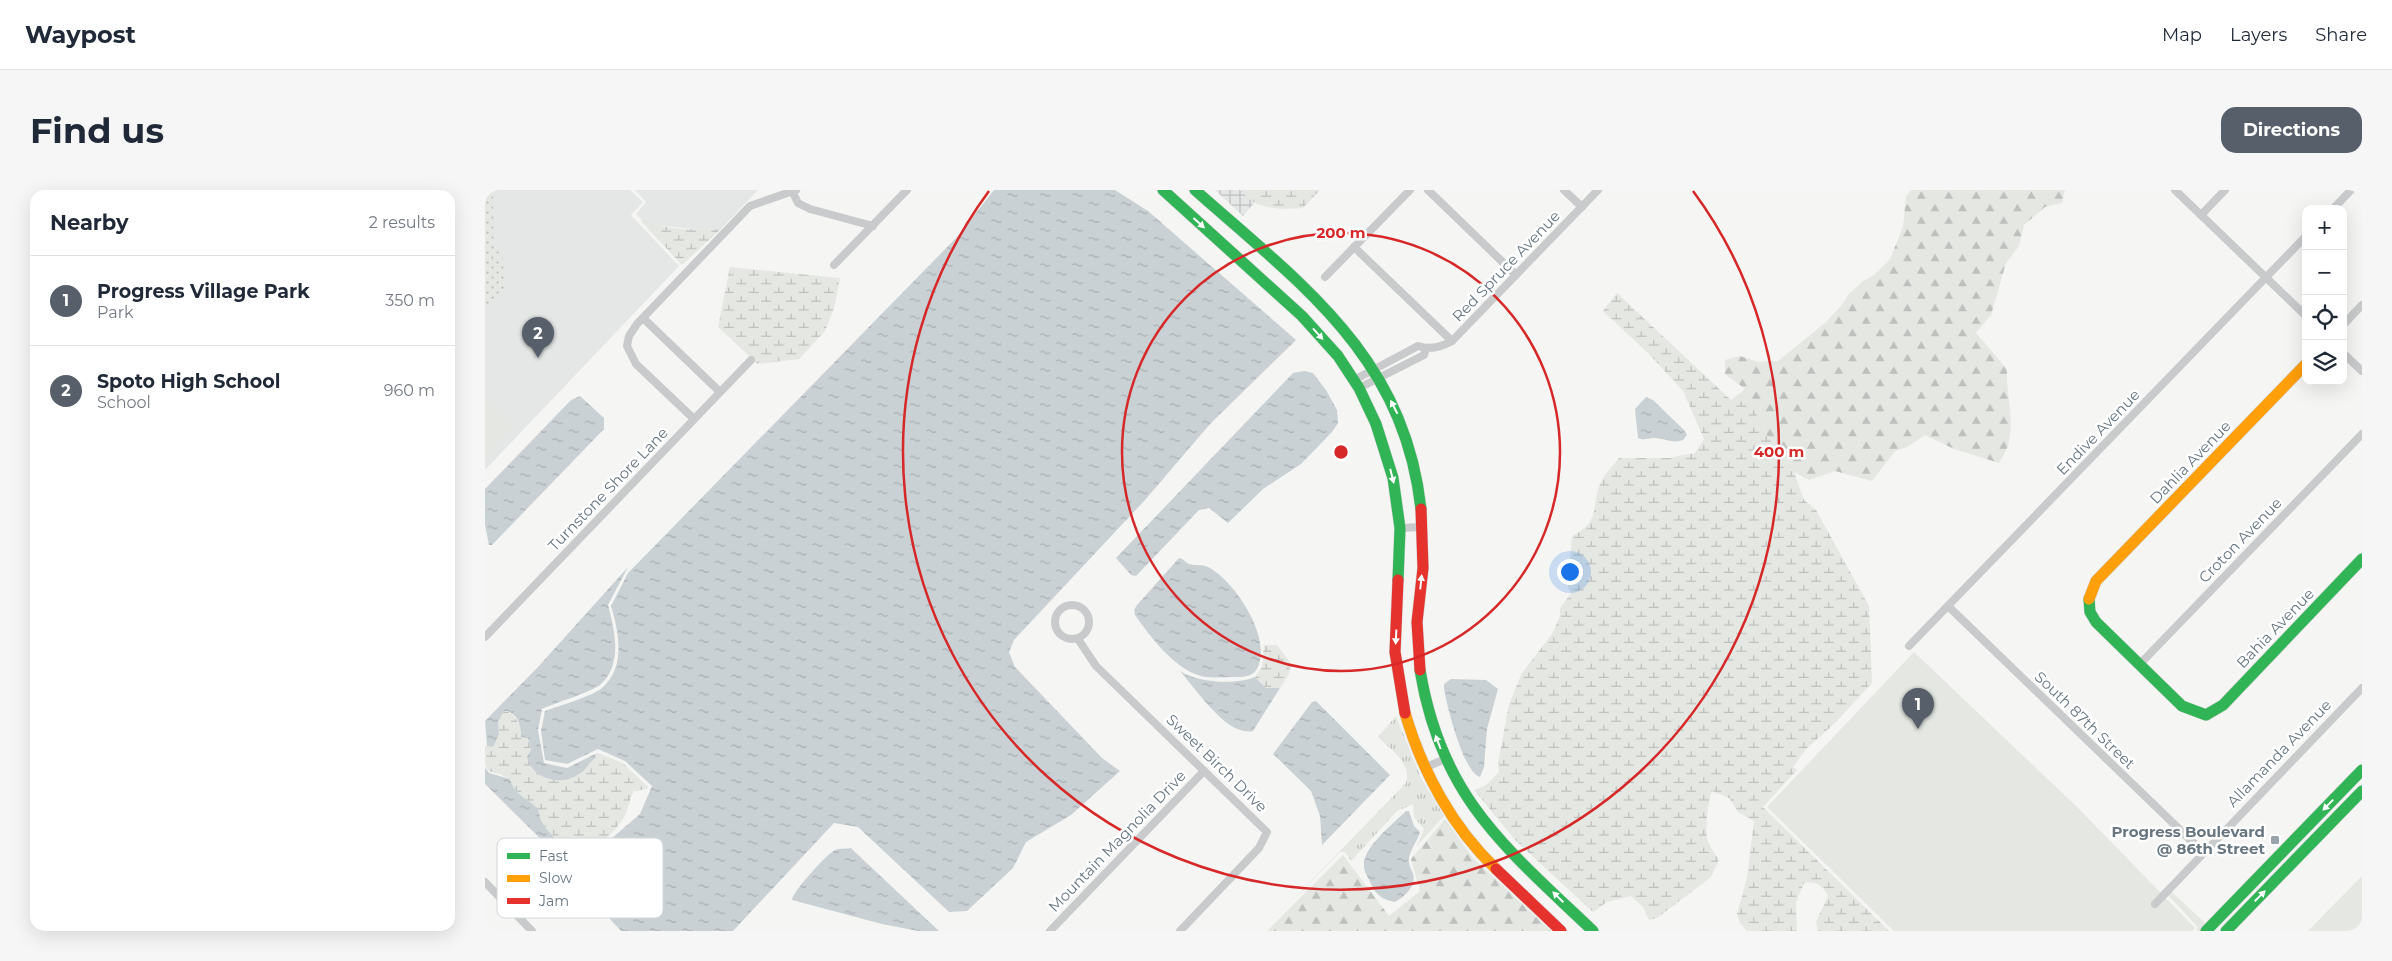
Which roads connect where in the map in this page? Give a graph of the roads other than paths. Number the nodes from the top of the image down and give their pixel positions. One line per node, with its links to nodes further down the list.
1 (907, 190): 15 (street)
2 (1163, 190): 35 (street, one-way to 35)
3 (1195, 190): 34 (street)
4 (1410, 190): 17 (street)
5 (1428, 190): 19 (street)
6 (1564, 190): 13 (street)
7 (1598, 190): 13 (street, Red Spruce Avenue)
8 (2175, 190): 14 (street)
9 (2225, 190): 14 (street)
10 (2351, 190): 12 (street)
11 (794, 191): 15 (street); 24 (street)
12 (2337, 205)
13 (1582, 207): 19 (street, Red Spruce Avenue)
14 (2201, 215): 21 (street)
15 (873, 226): 18 (street)
16 (2302, 240): 21 (street, Endive Avenue)
17 (1354, 247): 20 (street); 26 (street)
18 (835, 265)
19 (1516, 274): 26 (street, Red Spruce Avenue)
20 (1325, 277)
21 (2266, 277): 23 (street); 42 (street, Endive Avenue)
22 (2362, 305): 25 (street)
23 (2302, 312)
24 (643, 318): 36 (street); 37 (street)
25 (2347, 321)
26 (1452, 341): 27 (street, Red Spruce Avenue)
27 (1426, 348): 28 (street, Red Spruce Avenue); 31 (street, Red Spruce Avenue)
28 (1406, 352): 31 (street); 34 (street, Red Spruce Avenue)
29 (2347, 357): 33 (street)
30 (751, 360): 36 (street, Turnstone Shore Lane)
31 (1411, 361): 34 (street, Red Spruce Avenue)
32 (2302, 368): 46 (street, Dahlia Avenue)
33 (2362, 371)
34 (1376, 373): 35 (street, Red Spruce Avenue); 39 (street, one-way to 34)
35 (1356, 384): 40 (street, one-way to 40)
36 (720, 392): 37 (street, Turnstone Shore Lane)
37 (694, 420): 43 (street, Turnstone Shore Lane)
38 (2362, 434): 46 (street, Croton Avenue)
39 (1422, 527): 40 (street); 48 (street, one-way to 39)
40 (1400, 528): 49 (street, one-way to 49)
41 (2362, 559): 46 (street, Bahia Avenue)
42 (1949, 607): 45 (street, Endive Avenue); 53 (street, South 87th Street)
43 (485, 637)
44 (1078, 639): 44 (street); 51 (street, Sweet Birch Drive)
45 (1909, 646)
46 (2139, 665)
47 (2362, 688): 53 (street, Allamanda Avenue)
48 (1445, 759): 49 (street); 64 (street, one-way to 48)
49 (1424, 768): 63 (street)
50 (2362, 770): 54 (street, one-way to 54)
51 (1204, 771): 61 (street, Mountain Magnolia Drive); 62 (street, Sweet Birch Drive)
52 (2362, 791): 55 (street)
53 (2203, 852): 58 (street, Allamanda Avenue)
54 (2265, 870): 55 (street); 65 (street)
55 (2277, 880): 66 (street, one-way to 55)
56 (485, 882): 57 (street)
57 (497, 895)
58 (2155, 904)
59 (520, 918): 60 (street)
60 (532, 931)
61 (1050, 931)
62 (1180, 931)
63 (1561, 931)
64 (1593, 931)
65 (2206, 931)
66 (2226, 931)

